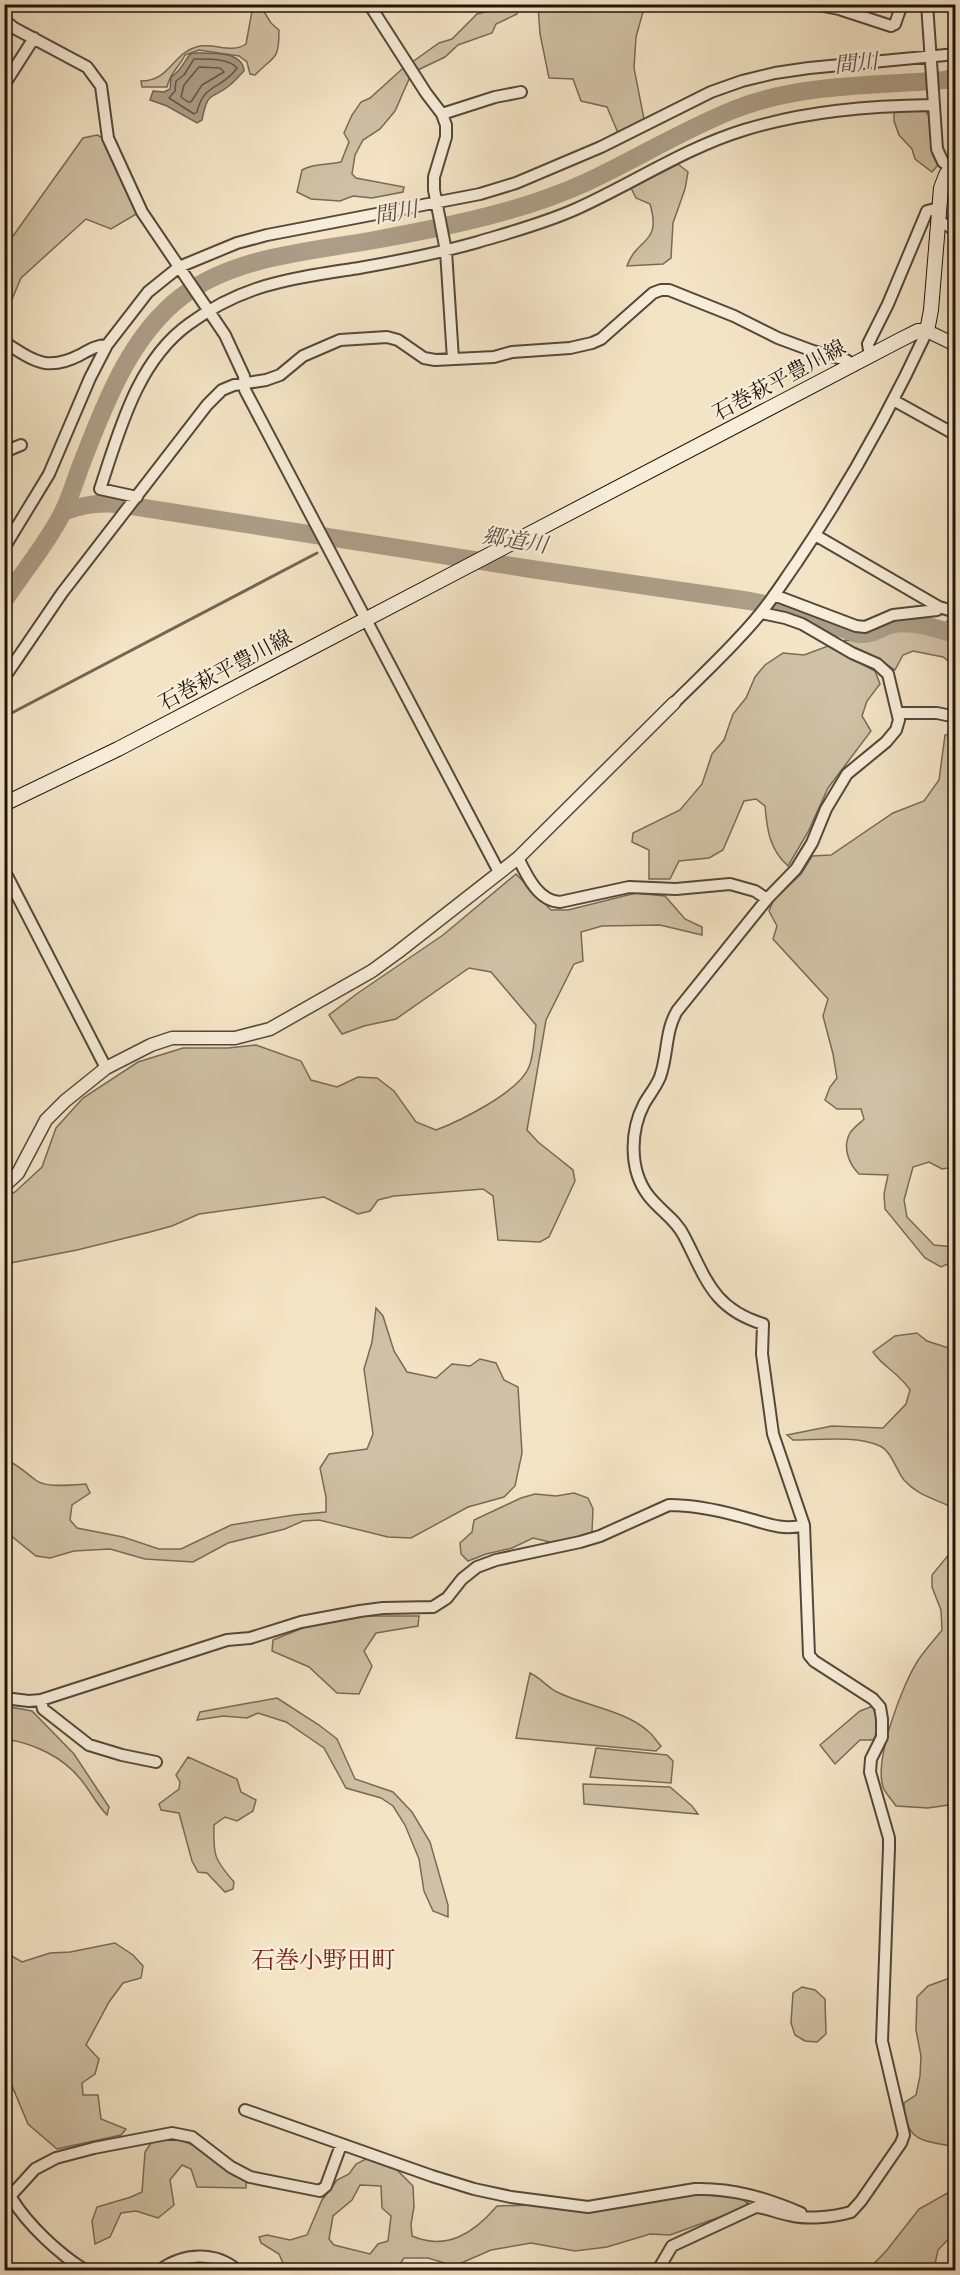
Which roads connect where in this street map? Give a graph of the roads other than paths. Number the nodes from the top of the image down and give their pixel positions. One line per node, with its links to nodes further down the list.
1 (369, 4): 12 (street)
2 (813, 4): 3 (street)
3 (902, 4)
4 (927, 4): 8 (street)
5 (4, 20): 6 (street)
6 (34, 38): 9 (street); 18 (street)
7 (956, 54): 8 (street)
8 (931, 58): 11 (street); 14 (street)
9 (4, 85)
10 (521, 92): 12 (street)
11 (933, 103): 13 (street); 17 (street)
12 (442, 114): 14 (street)
13 (953, 163): 15 (main road)
14 (436, 205): 17 (street); 18 (street)
15 (938, 214): 16 (street); 20 (main road); 24 (street)
16 (956, 231)
17 (445, 249): 19 (street); 25 (street)
18 (180, 268): 19 (street); 22 (street)
19 (207, 309): 27 (street); 32 (street)
20 (927, 331): 23 (street); 24 (main road, 石巻萩平豊川線); 28 (street)
21 (4, 342): 22 (street)
22 (107, 345): 34 (street)
23 (956, 345)
24 (870, 356): 26 (main road, 石巻萩平豊川線)
25 (453, 359): 26 (street); 27 (street)
26 (854, 365): 39 (main road, 石巻萩平豊川線)
27 (244, 383): 32 (street); 39 (street)
28 (893, 400): 29 (street); 33 (street)
29 (956, 435)
30 (21, 445): 31 (street)
31 (4, 452)
32 (136, 498): 40 (street)
33 (815, 535): 35 (street); 36 (street)
34 (4, 548)
35 (773, 597): 36 (street); 38 (street)
36 (939, 607): 37 (street)
37 (956, 609)
38 (762, 612): 41 (street); 42 (street)
39 (366, 620): 44 (main road, 石巻萩平豊川線); 47 (street)
40 (4, 678)
41 (674, 703): 45 (street)
42 (898, 713): 43 (street); 48 (street)
43 (956, 717)
44 (4, 804)
45 (518, 858): 47 (street); 48 (street)
46 (4, 870): 49 (street)
47 (499, 872): 49 (street)
48 (766, 899): 51 (street)
49 (106, 1068): 50 (street)
50 (4, 1186)
51 (804, 1525): 53 (street); 59 (street)
52 (4, 1698): 53 (street)
53 (41, 1700): 54 (street)
54 (156, 1762)
55 (245, 2110): 56 (street)
56 (341, 2145): 58 (street); 59 (street)
57 (4, 2182): 58 (street)
58 (7, 2200): 60 (street)
59 (804, 2217): 63 (street)
60 (85, 2271)
61 (160, 2271): 62 (street)
62 (237, 2271)
63 (658, 2271)

